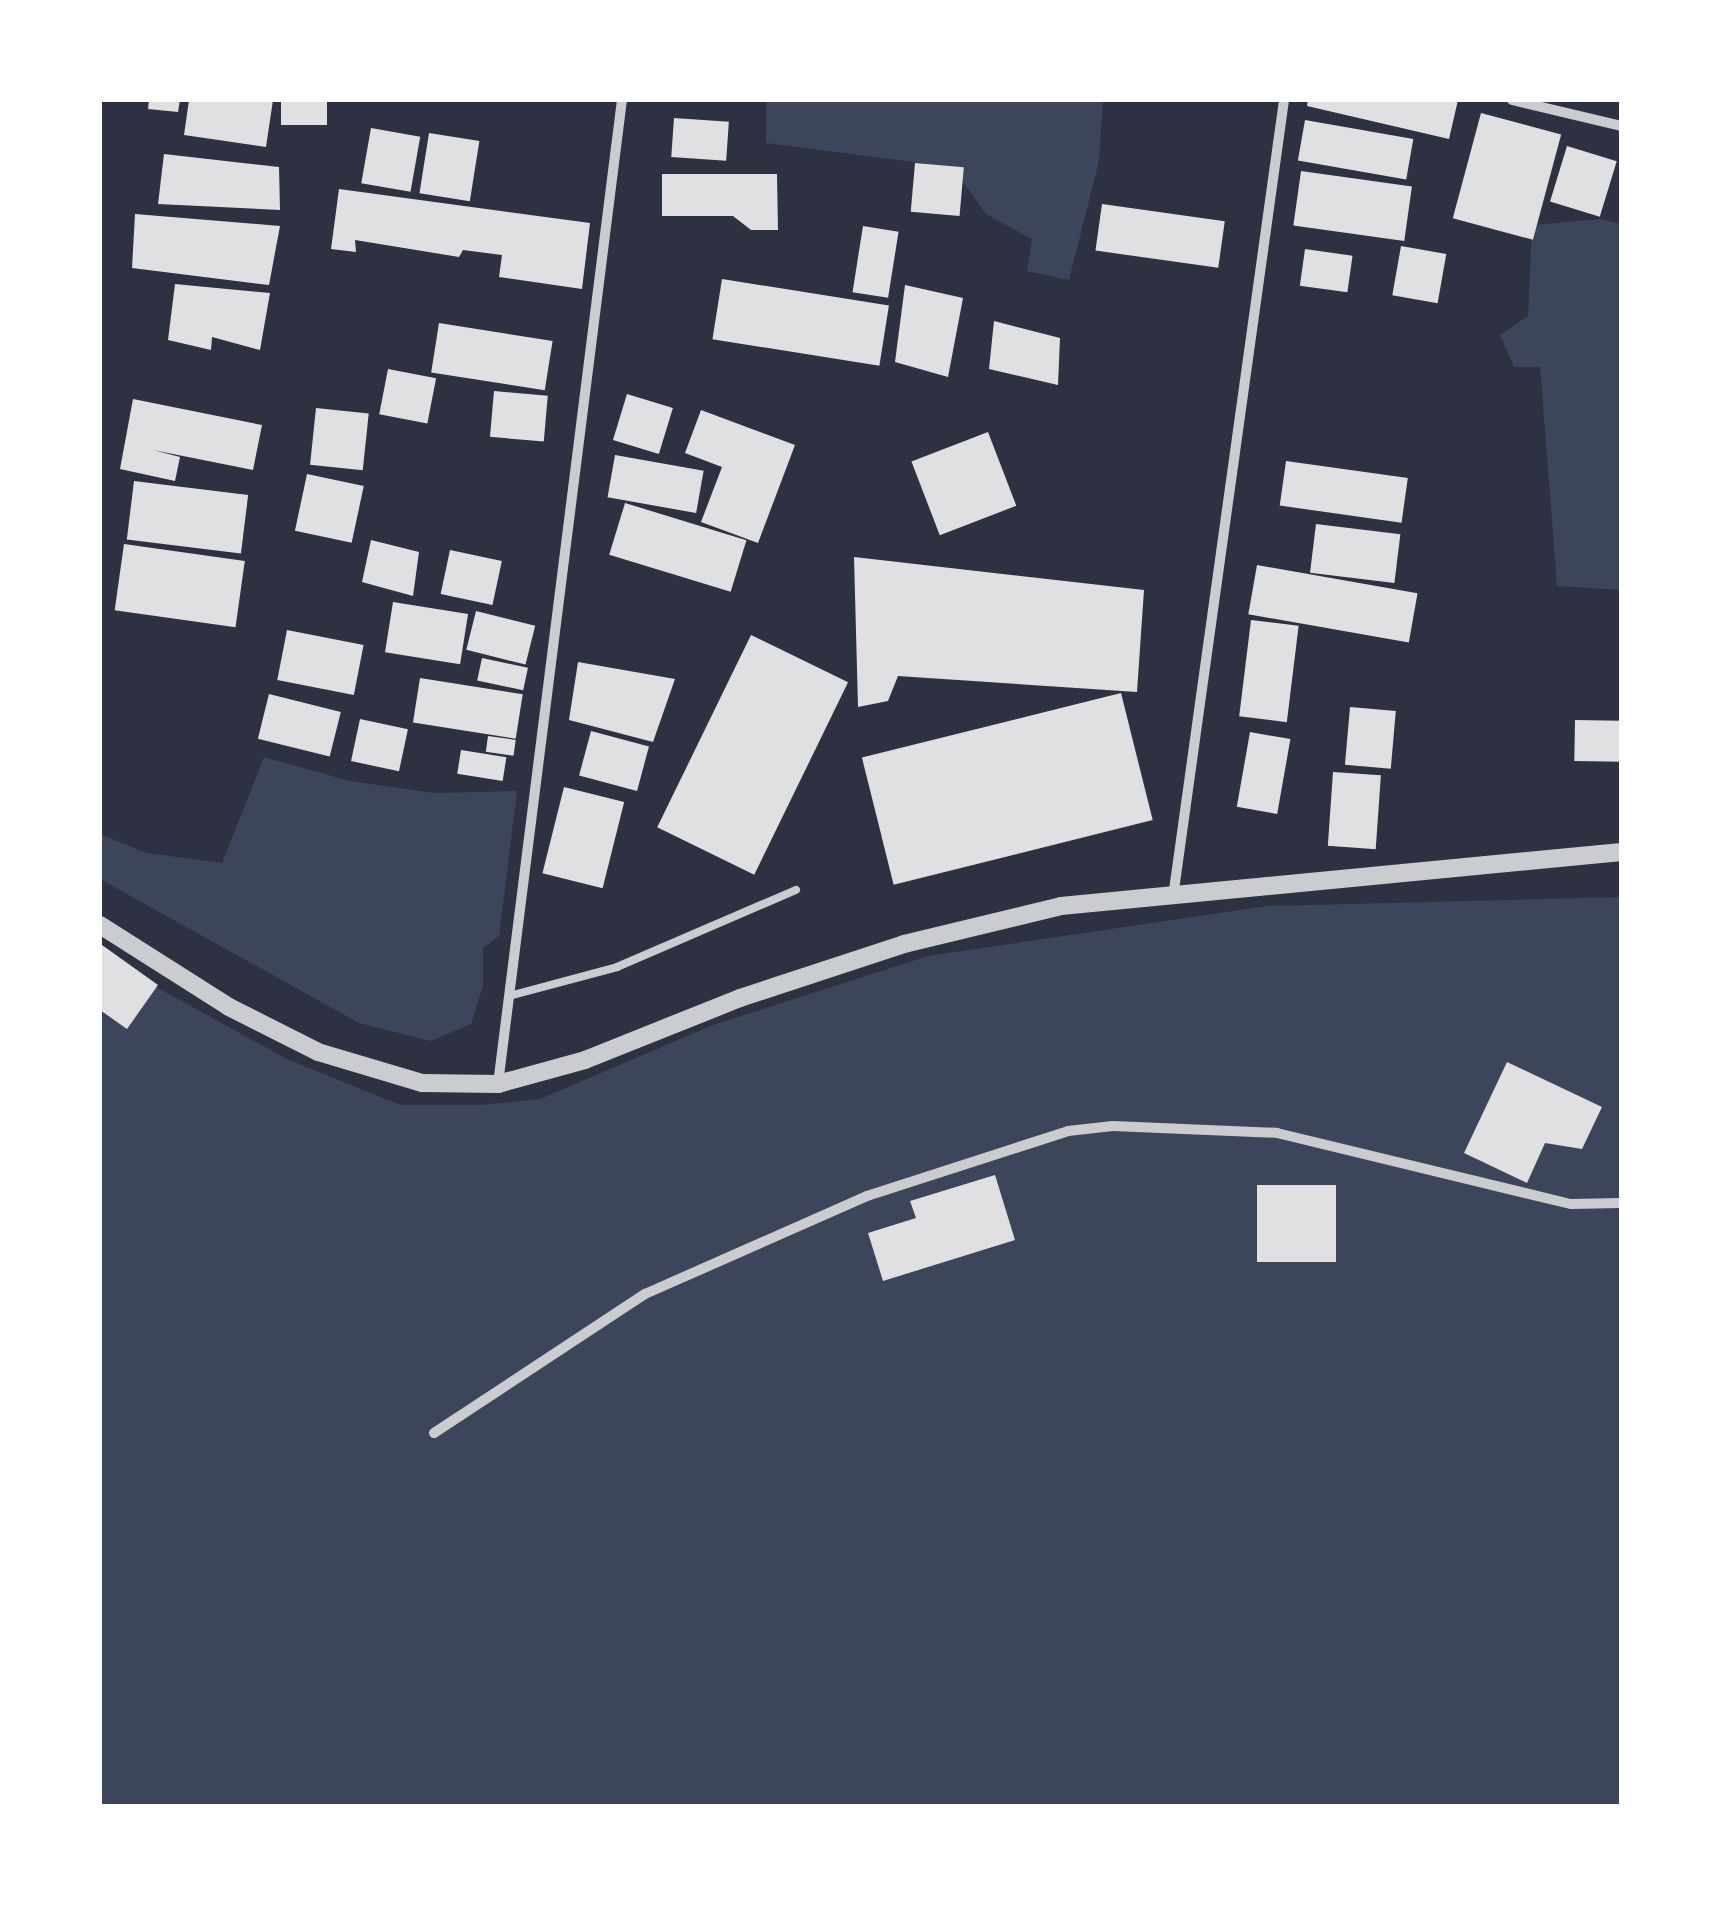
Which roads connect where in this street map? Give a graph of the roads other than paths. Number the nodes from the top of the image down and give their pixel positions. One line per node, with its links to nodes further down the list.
1 (622, 100): 9 (street)
2 (1284, 100): 7 (street)
3 (1512, 100): 4 (street)
4 (1621, 126)
5 (1621, 852): 7 (street)
6 (796, 890): 9 (lane)
7 (1174, 890): 10 (street)
8 (100, 925): 10 (street)
9 (509, 996): 10 (street)
10 (498, 1084)
11 (1621, 1204): 12 (street)
12 (434, 1433)

